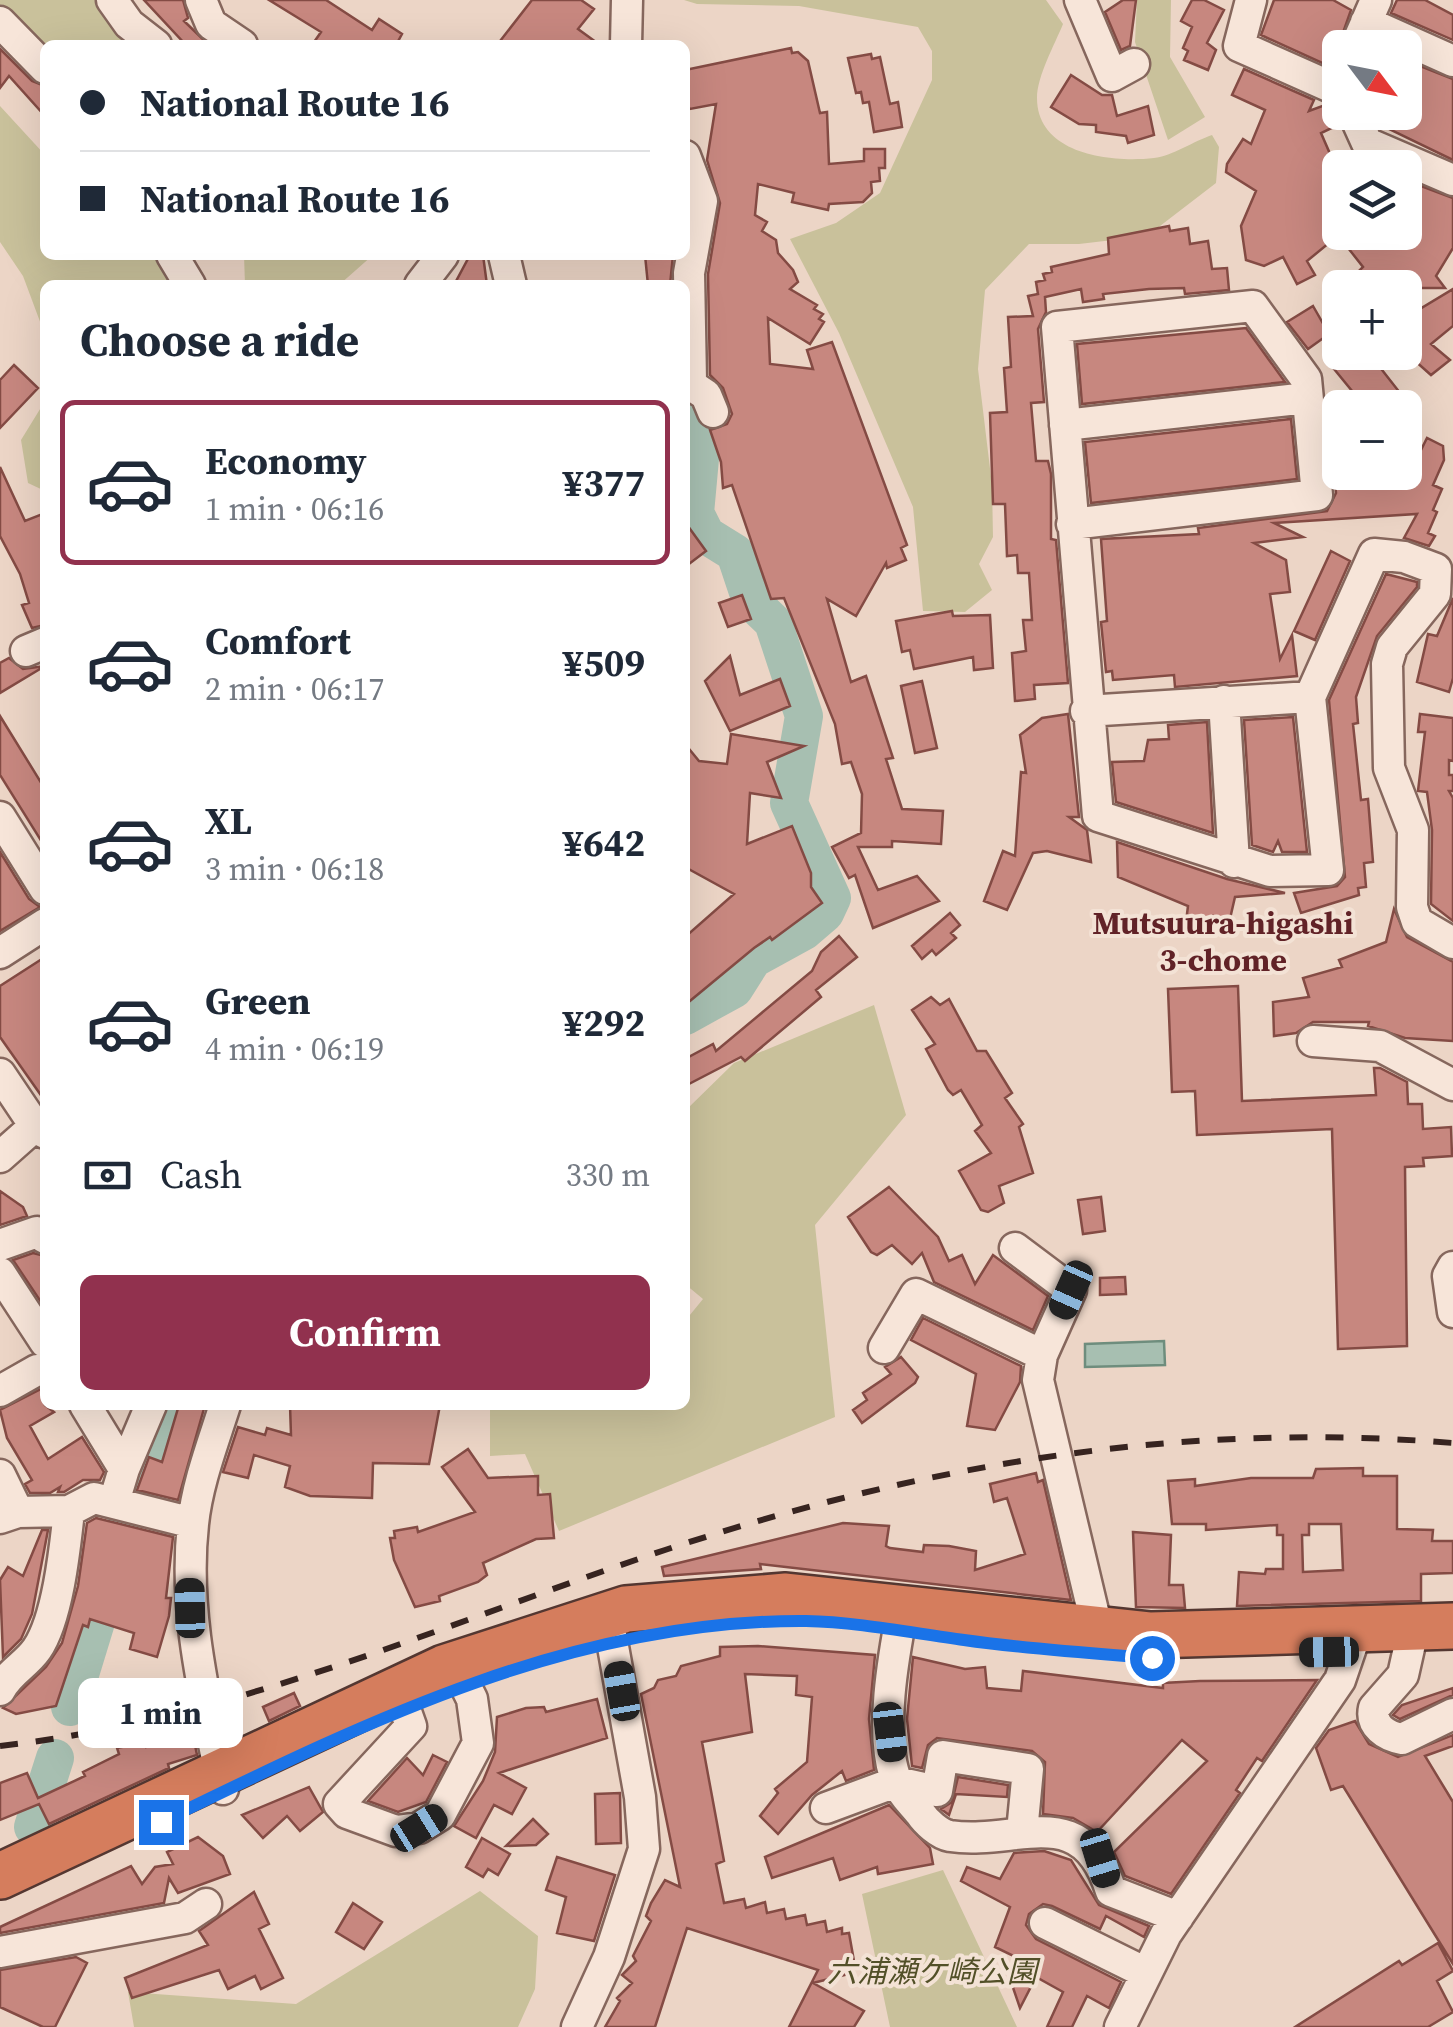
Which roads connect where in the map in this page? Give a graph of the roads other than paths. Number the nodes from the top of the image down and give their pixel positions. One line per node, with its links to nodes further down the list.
1 (112, 0): 8 (street)
2 (201, 0): 9 (street)
3 (627, 0): 10 (street)
4 (1080, 0): 13 (street)
5 (1251, 0): 14 (street)
6 (0, 22): 12 (street)
7 (1366, 23): 11 (street)
8 (150, 40)
9 (235, 40)
10 (626, 40)
11 (1453, 62)
12 (40, 63)
13 (1134, 64)
14 (1322, 84)
15 (1361, 130): 17 (street)
16 (690, 169): 20 (street)
17 (1453, 180)
18 (439, 260): 19 (street)
19 (424, 280)
20 (689, 280)
21 (690, 383): 23 (street)
22 (1307, 398): 24 (street); 24 (street); 25 (street)
23 (712, 412)
24 (1065, 425): 25 (street)
25 (1072, 524): 28 (street)
26 (1310, 697): 27 (street); 30 (street); 33 (street)
27 (1224, 701): 28 (street); 30 (street)
28 (1086, 711): 30 (street)
29 (1, 819): 31 (street)
30 (1234, 862)
31 (40, 882)
32 (40, 927): 34 (street)
33 (1453, 943)
34 (0, 953)
35 (1314, 1041): 37 (street)
36 (0, 1074): 38 (street)
37 (1453, 1085)
38 (40, 1130): 39 (street)
39 (0, 1157)
40 (40, 1234): 41 (street)
41 (0, 1245)
42 (1015, 1248): 48 (street)
43 (1453, 1267): 45 (street)
44 (0, 1273): 47 (street)
45 (1453, 1312)
46 (884, 1348): 48 (street)
47 (40, 1354)
48 (1042, 1355): 62 (street)
49 (40, 1362): 50 (street)
50 (0, 1391)
51 (88, 1410): 54 (street)
52 (149, 1410): 54 (street)
53 (223, 1410): 59 (street)
54 (124, 1469): 56 (street)
55 (0, 1475): 58 (street)
56 (114, 1502): 57 (street); 59 (street)
57 (68, 1511): 58 (street); 66 (street)
58 (9, 1515)
59 (193, 1522): 69 (street)
60 (901, 1619): 61 (highway); 62 (highway); 64 (highway); 70 (street)
61 (610, 1626): 65 (highway); 69 (highway); 80 (street)
62 (1098, 1632): 64 (highway)
63 (1433, 1637): 64 (highway); 68 (street)
64 (1354, 1640): 76 (street)
65 (464, 1684): 67 (highway); 67 (street)
66 (0, 1690)
67 (405, 1709): 69 (highway)
68 (1453, 1714)
69 (221, 1781): 73 (highway); 74 (highway)
70 (896, 1782): 71 (street); 72 (street); 72 (street)
71 (826, 1808)
72 (1022, 1832): 76 (street)
73 (0, 1876)
74 (0, 1900)
75 (206, 1904): 78 (street)
76 (1178, 1917): 79 (street)
77 (1045, 1923): 79 (street)
78 (0, 1952)
79 (1144, 1972): 81 (street)
80 (577, 2027)
81 (1120, 2027)

